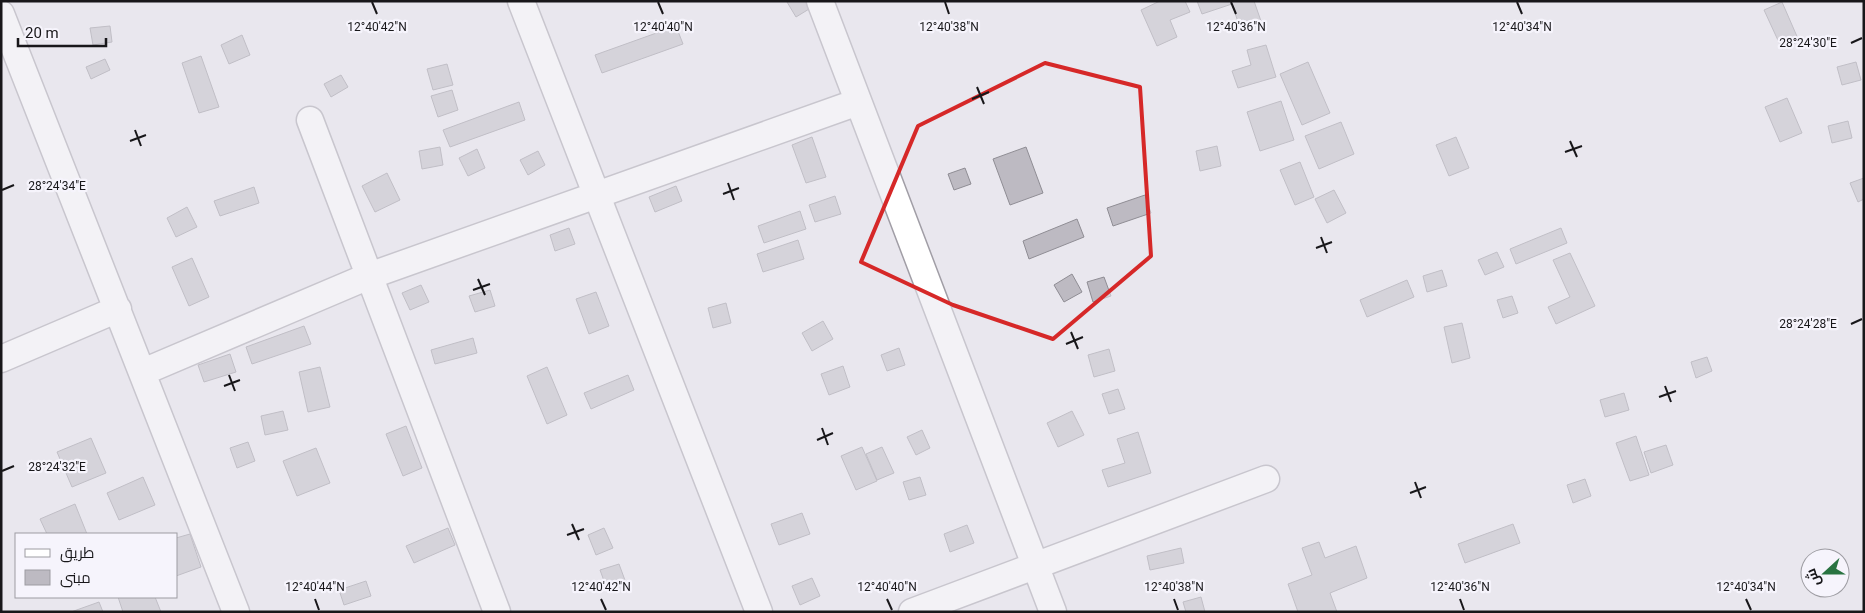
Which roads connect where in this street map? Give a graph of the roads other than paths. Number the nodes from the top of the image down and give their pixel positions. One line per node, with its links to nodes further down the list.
1 (521, 1): 6 (street)
2 (820, 1): 4 (street)
3 (1, 14): 8 (street)
4 (858, 102): 6 (street); 12 (street)
5 (310, 120): 7 (street)
6 (597, 195): 7 (street); 15 (street)
7 (369, 276): 10 (street); 14 (street)
8 (118, 309): 9 (street); 10 (street)
9 (1, 359)
10 (143, 372): 13 (street)
11 (1266, 479): 12 (street)
12 (1035, 565): 16 (street); 17 (street)
13 (236, 612)
14 (497, 612)
15 (759, 612)
16 (912, 612)
17 (1053, 612)

